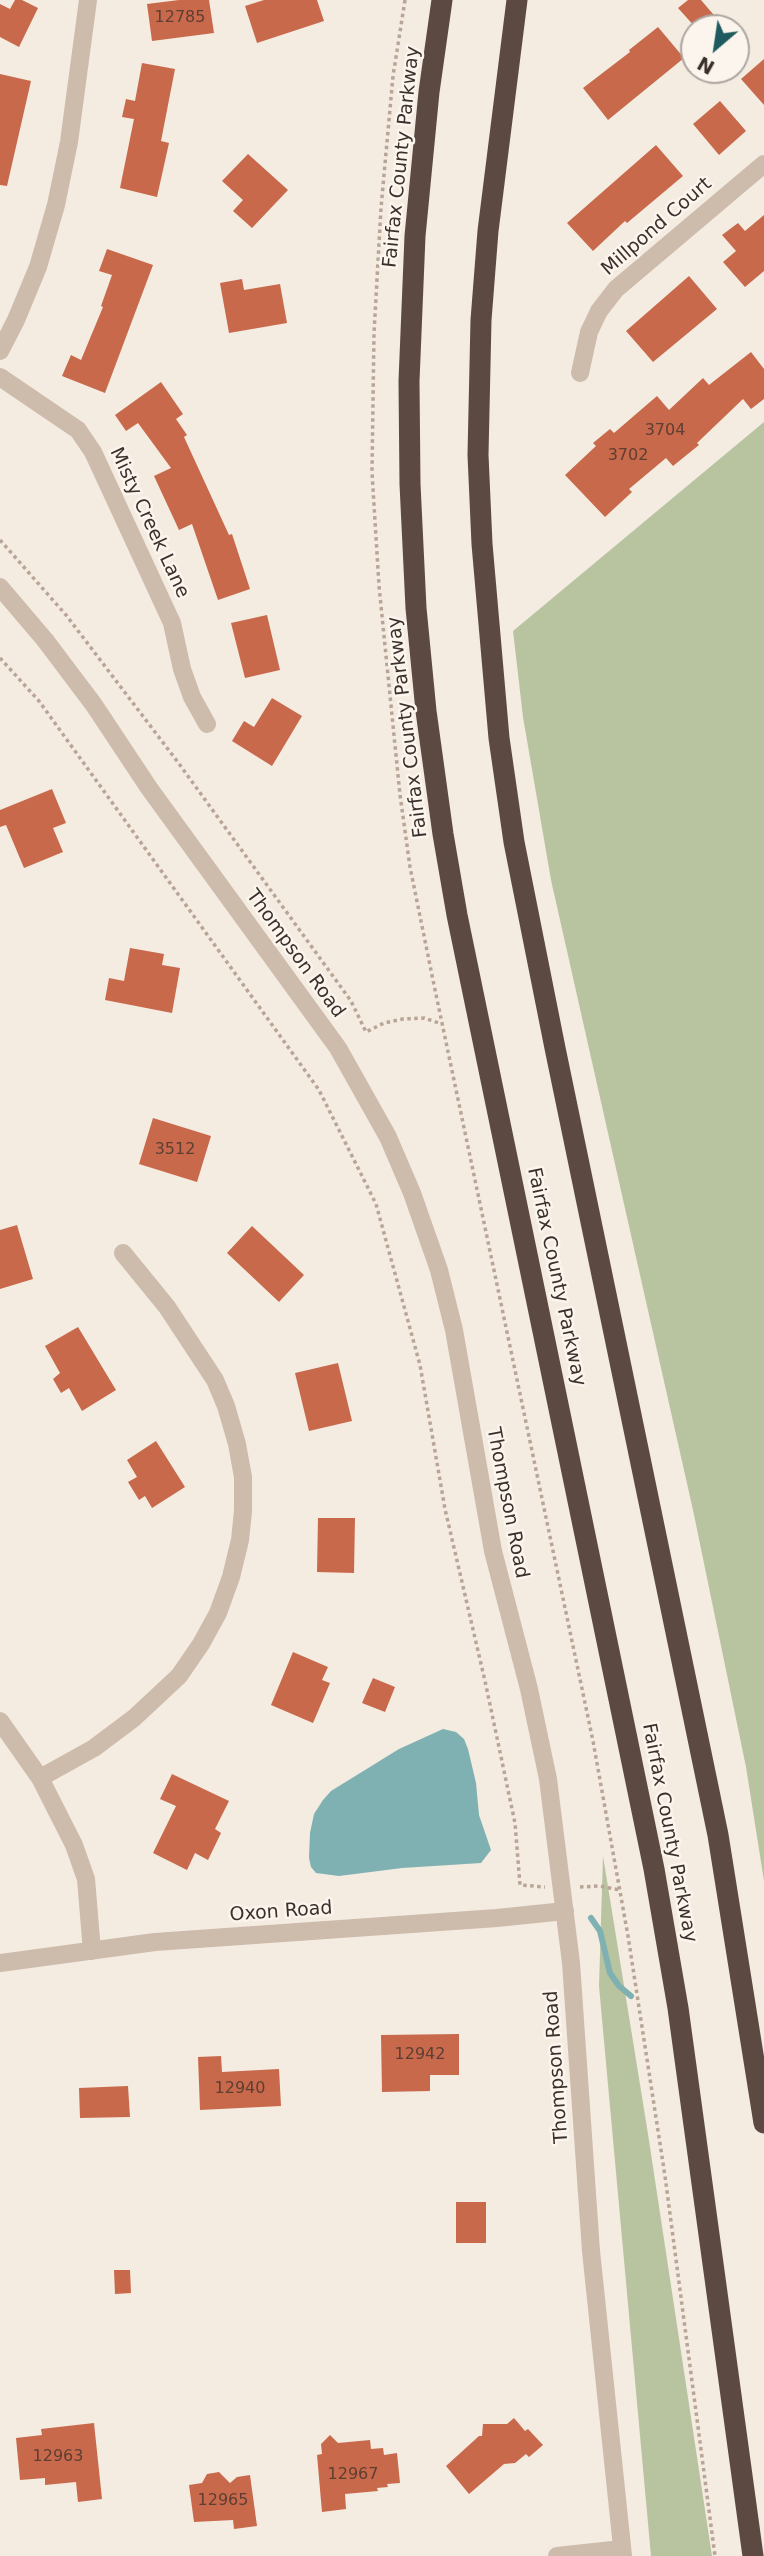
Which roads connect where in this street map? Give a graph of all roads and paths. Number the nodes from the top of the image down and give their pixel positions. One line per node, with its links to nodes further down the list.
1 (88, 0): 5 (street)
2 (442, 0): 23 (highway, Fairfax County Parkway)
3 (517, 0): 20 (highway)
4 (764, 164): 6 (street, Millpond Court)
5 (0, 351)
6 (580, 373)
7 (0, 377): 11 (street, Misty Creek Lane)
8 (0, 540): 12 (path)
9 (0, 587): 17 (street, Thompson Road)
10 (0, 658): 16 (path)
11 (207, 724)
12 (442, 1024)
13 (123, 1253): 15 (street)
14 (0, 1721): 15 (street)
15 (40, 1778): 18 (street)
16 (520, 1885)
17 (565, 1911): 18 (street, Oxon Road); 21 (street, Thompson Road)
18 (92, 1951): 19 (street, Oxon Road)
19 (0, 1962)
20 (764, 2123)
21 (622, 2552): 22 (street)
22 (557, 2556)
23 (753, 2556)

